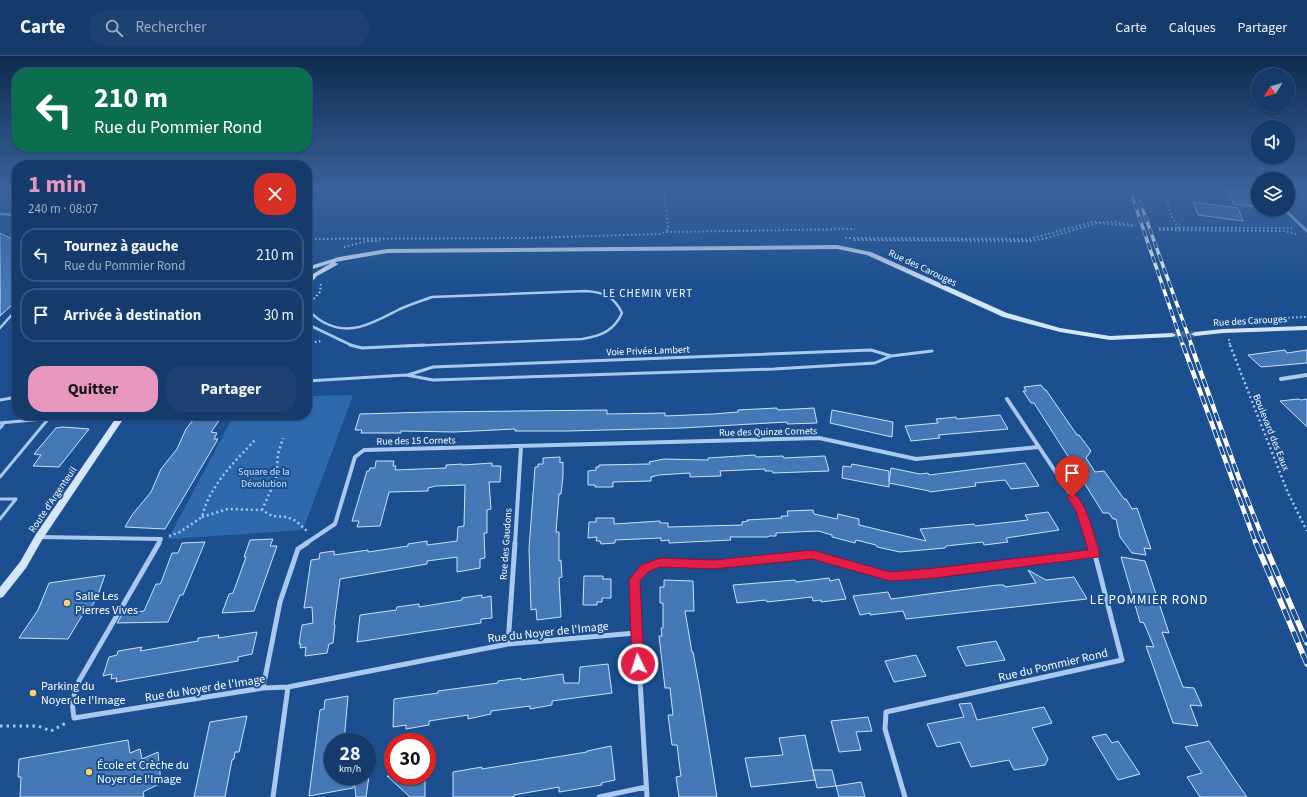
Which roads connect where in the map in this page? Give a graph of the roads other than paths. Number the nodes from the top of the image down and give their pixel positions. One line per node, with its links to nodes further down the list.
1 (348, 258): 2 (main road, Rue des Carouges); 3 (main road, Rue des Carouges); 10 (main road, Rue des Carouges)
2 (312, 268)
3 (312, 278)
4 (312, 314): 6 (lane)
5 (12, 315): 7 (lane)
6 (312, 326)
7 (0, 328)
8 (1307, 328): 9 (main road, Rue des Carouges)
9 (1195, 334)
10 (1172, 335)
11 (932, 351): 12 (lane, Voie Privée Lambert)
12 (891, 356): 14 (lane, Voie Privée Lambert); 14 (lane, Voie Privée Lambert)
13 (1307, 375): 15 (street)
14 (406, 376): 16 (lane, Voie Privée Lambert)
15 (1281, 379)
16 (312, 381)
17 (12, 398): 19 (lane)
18 (1007, 399): 27 (street, Rue du Pommier Rond)
19 (0, 400)
20 (27, 420): 23 (lane)
21 (47, 420): 28 (lane)
22 (119, 420): 31 (main road, Route d'Argenteuil)
23 (5, 422): 24 (lane); 25 (lane)
24 (0, 423)
25 (0, 428)
26 (521, 446): 27 (street, Rue des Quinze Cornets); 35 (street, Rue des Gaudons); 37 (street, Rue des 15 Cornets)
27 (1038, 447): 32 (street, Rue du Pommier Rond)
28 (0, 477)
29 (0, 499): 30 (lane)
30 (0, 519)
31 (39, 537): 33 (main road, Route d'Argenteuil); 37 (street, Rue du Noyer de l'Image)
32 (1095, 554): 34 (street); 42 (street, Rue du Pommier Rond)
33 (0, 594)
34 (636, 633): 35 (street, Rue du Noyer de l'Image); 38 (street)
35 (508, 644): 36 (street, Rue du Noyer de l'Image)
36 (288, 687): 37 (street, Rue du Noyer de l'Image); 39 (street)
37 (263, 688)
38 (646, 787): 40 (street); 41 (street)
39 (273, 797)
40 (599, 797)
41 (647, 797)
42 (905, 797)

